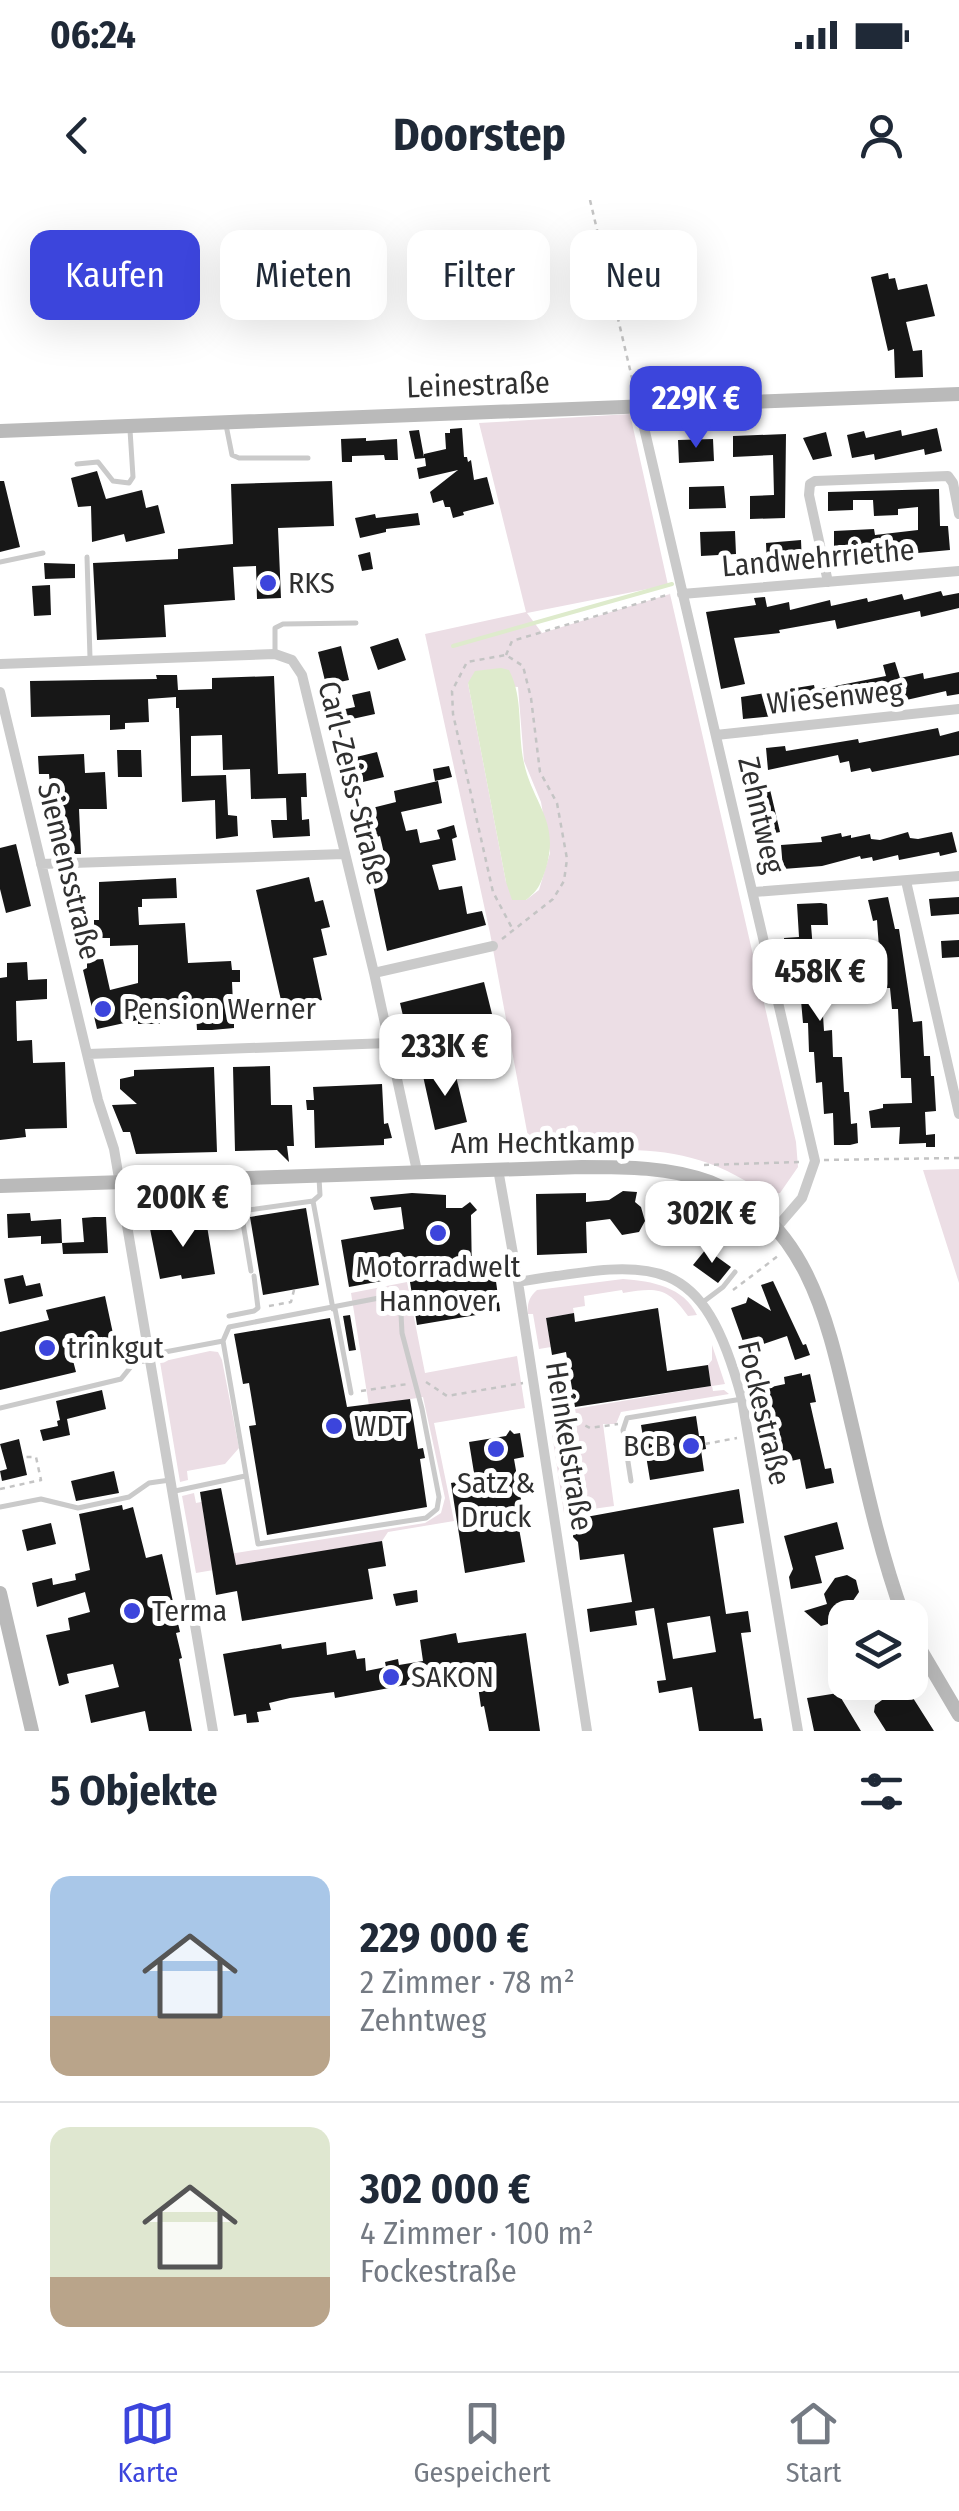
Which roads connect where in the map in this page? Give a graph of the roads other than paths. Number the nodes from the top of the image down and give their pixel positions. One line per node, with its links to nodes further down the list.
1 (959, 394): 2 (street, Leinestraße)
2 (639, 406): 3 (street, Leinestraße); 14 (street, Zehntweg)
3 (226, 422): 4 (street, Leinestraße); 6 (lane)
4 (130, 427): 5 (street, Leinestraße); 7 (lane)
5 (0, 431)
6 (308, 458)
7 (77, 464)
8 (959, 514): 13 (street)
9 (43, 552): 11 (lane)
10 (87, 557): 17 (lane)
11 (0, 562)
12 (959, 571): 13 (street, Landwehrriethe)
13 (828, 582): 14 (street, Landwehrriethe)
14 (682, 594): 21 (street, Zehntweg)
15 (356, 623): 16 (lane)
16 (275, 654): 17 (street); 22 (street, Carl-Zeiss-Straße)
17 (90, 661): 18 (street)
18 (0, 664)
19 (0, 692): 23 (street, Siemensstraße)
20 (959, 709): 21 (street, Wiesenweg)
21 (716, 735): 26 (street, Zehntweg)
22 (344, 854): 23 (street); 28 (street, Carl-Zeiss-Straße)
23 (41, 864): 30 (street, Siemensstraße)
24 (959, 876): 25 (street)
25 (906, 880): 26 (street); 31 (street)
26 (754, 892): 38 (street, Zehntweg)
27 (492, 946): 28 (street)
28 (374, 973): 29 (street, Carl-Zeiss-Straße)
29 (389, 1043): 30 (street); 33 (street, Carl-Zeiss-Straße)
30 (88, 1054): 35 (street, Siemensstraße)
31 (959, 1114)
32 (498, 1169): 33 (street, Am Hechtkamp); 38 (street, Am Hechtkamp); 40 (street, Heinkelstraße)
33 (417, 1172): 34 (street, Am Hechtkamp)
34 (319, 1175): 35 (street, Am Hechtkamp); 37 (lane)
35 (119, 1182): 36 (street, Am Hechtkamp); 45 (street, Siemensstraße)
36 (0, 1186)
37 (314, 1201): 42 (lane); 43 (lane)
38 (777, 1227): 54 (street, Am Hechtkamp)
39 (735, 1272): 41 (lane)
40 (518, 1282): 41 (street); 59 (street, Heinkelstraße)
41 (705, 1305): 47 (street, Fockestraße)
42 (334, 1309): 44 (lane); 46 (lane); 49 (lane)
43 (229, 1316)
44 (223, 1341): 45 (lane); 49 (lane)
45 (149, 1357): 48 (lane); 51 (street, Siemensstraße)
46 (351, 1393)
47 (742, 1399): 50 (lane); 60 (street, Fockestraße)
48 (0, 1408)
49 (245, 1476): 51 (lane)
50 (631, 1480)
51 (174, 1487): 52 (lane); 58 (street, Siemensstraße)
52 (0, 1507)
53 (0, 1592): 57 (street)
54 (898, 1600)
55 (928, 1663): 56 (street)
56 (959, 1716)
57 (32, 1731)
58 (213, 1731)
59 (587, 1731)
60 (798, 1731)

